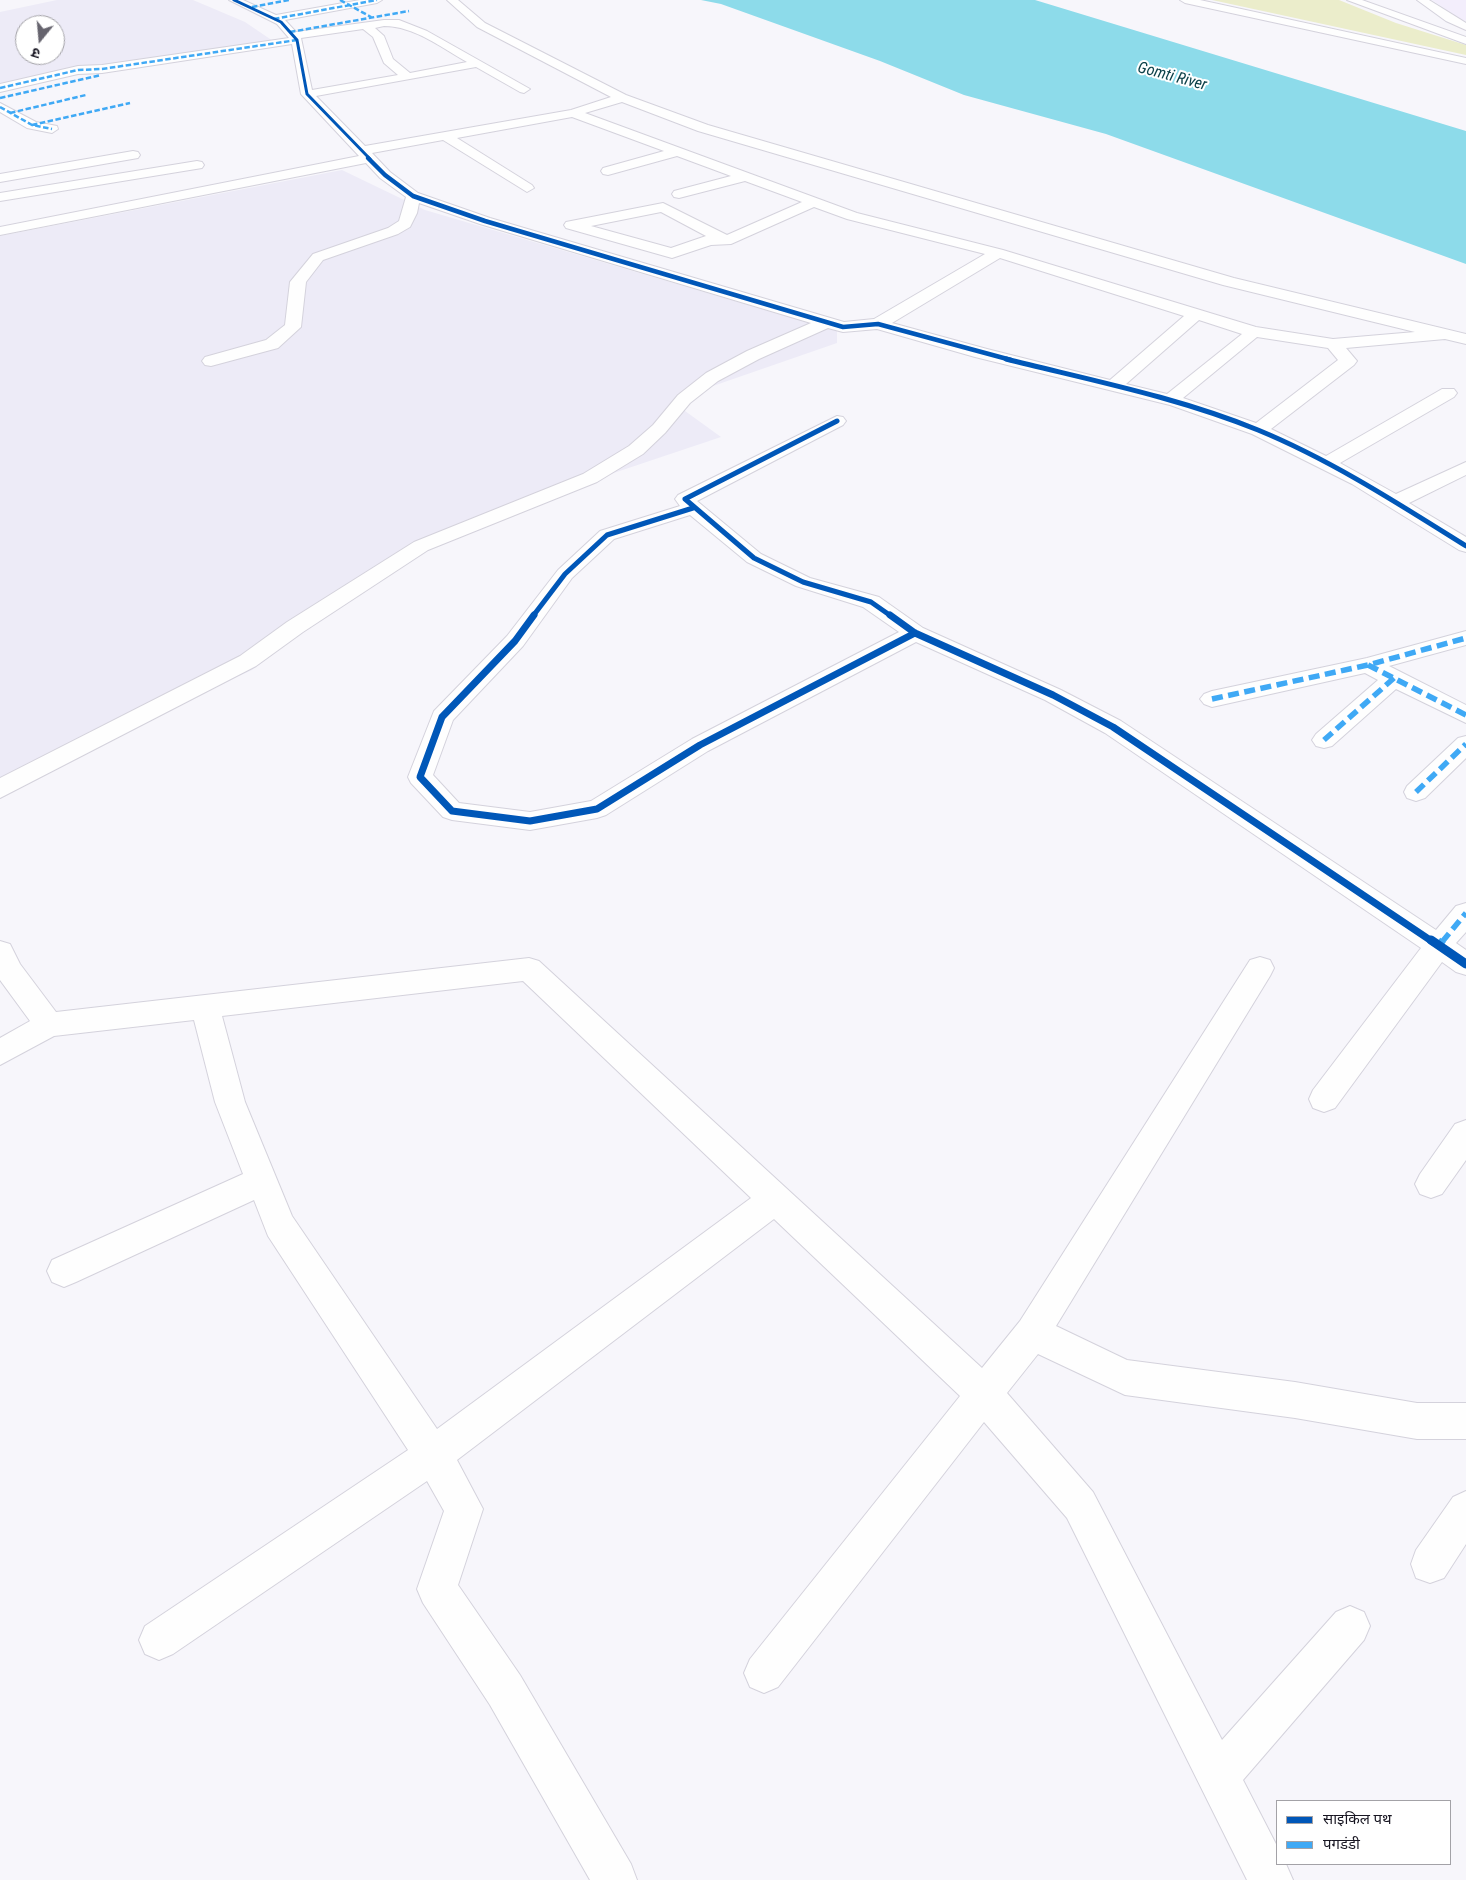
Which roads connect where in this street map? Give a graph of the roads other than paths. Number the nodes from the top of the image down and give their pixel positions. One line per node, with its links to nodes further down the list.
1 (234, 0): 9 (street)
2 (290, 0): 9 (street)
3 (376, 0): 8 (street)
4 (452, 0): 24 (street)
5 (1185, 0): 18 (street)
6 (1352, 0): 14 (street)
7 (1422, 0): 12 (street)
8 (344, 2): 11 (street); 13 (street)
9 (249, 7): 11 (street)
10 (409, 11): 13 (street)
11 (274, 19): 16 (street)
12 (1450, 20): 14 (street); 15 (street)
13 (368, 21): 16 (street); 19 (street); 20 (street)
14 (1418, 26): 17 (street)
15 (1466, 27)
16 (293, 36): 21 (street); 23 (street)
17 (1466, 42)
18 (1466, 61)
19 (476, 64): 20 (street); 22 (street)
20 (408, 78): 23 (street)
21 (0, 88)
22 (524, 89)
23 (307, 94): 30 (street)
24 (622, 98): 26 (street); 48 (street)
25 (0, 107): 27 (street)
26 (573, 113): 28 (street); 29 (street)
27 (52, 129)
28 (443, 135): 30 (street); 36 (street)
29 (676, 152): 33 (street); 34 (street)
30 (366, 154): 38 (street); 41 (street)
31 (133, 155): 35 (street)
32 (197, 164): 39 (street)
33 (608, 172)
34 (744, 176): 37 (street); 40 (street)
35 (0, 178)
36 (527, 188)
37 (679, 194)
38 (413, 196): 45 (street); 51 (street)
39 (0, 198)
40 (814, 202): 42 (street); 43 (street)
41 (0, 232)
42 (726, 240): 42 (street)
43 (998, 253): 44 (street); 46 (street)
44 (1196, 314): 47 (street); 52 (street)
45 (827, 322): 46 (street); 70 (street)
46 (878, 324): 52 (street)
47 (1254, 332): 50 (street); 54 (street)
48 (1445, 334): 49 (street); 50 (street)
49 (1466, 339)
50 (1333, 344): 56 (street)
51 (211, 361)
52 (1113, 386): 54 (street)
53 (1448, 392): 57 (street)
54 (1170, 400): 56 (street)
55 (837, 421): 60 (street)
56 (1258, 430): 57 (street)
57 (1326, 464): 59 (street)
58 (1466, 468): 59 (street)
59 (1395, 502): 61 (street)
60 (693, 508): 62 (street); 62 (street)
61 (1466, 546)
62 (915, 633): 73 (street)
63 (1466, 638): 64 (street)
64 (1368, 665): 65 (street); 66 (street)
65 (1394, 678): 67 (street); 68 (street)
66 (1212, 699)
67 (1466, 715)
68 (1324, 740)
69 (1466, 744): 71 (street)
70 (0, 789)
71 (1416, 792)
72 (1466, 913): 73 (street)
73 (1438, 946): 75 (street); 80 (street)
74 (0, 952): 78 (street)
75 (1466, 964)
76 (1260, 968): 86 (street)
77 (205, 1006): 78 (street); 82 (street); 84 (street)
78 (48, 1025): 79 (street)
79 (0, 1052)
80 (1324, 1099)
81 (1466, 1134): 83 (street)
82 (262, 1181): 85 (street); 89 (street)
83 (1431, 1184)
84 (775, 1199): 87 (street); 89 (street)
85 (64, 1271)
86 (1032, 1333): 87 (street); 88 (street)
87 (984, 1394): 94 (street); 95 (street)
88 (1466, 1421)
89 (433, 1455): 93 (street); 96 (street)
90 (1466, 1510): 91 (street)
91 (1430, 1564)
92 (1350, 1626): 95 (street)
93 (159, 1640)
94 (764, 1673)
95 (1218, 1776): 97 (street)
96 (615, 1880)
97 (1271, 1880)

